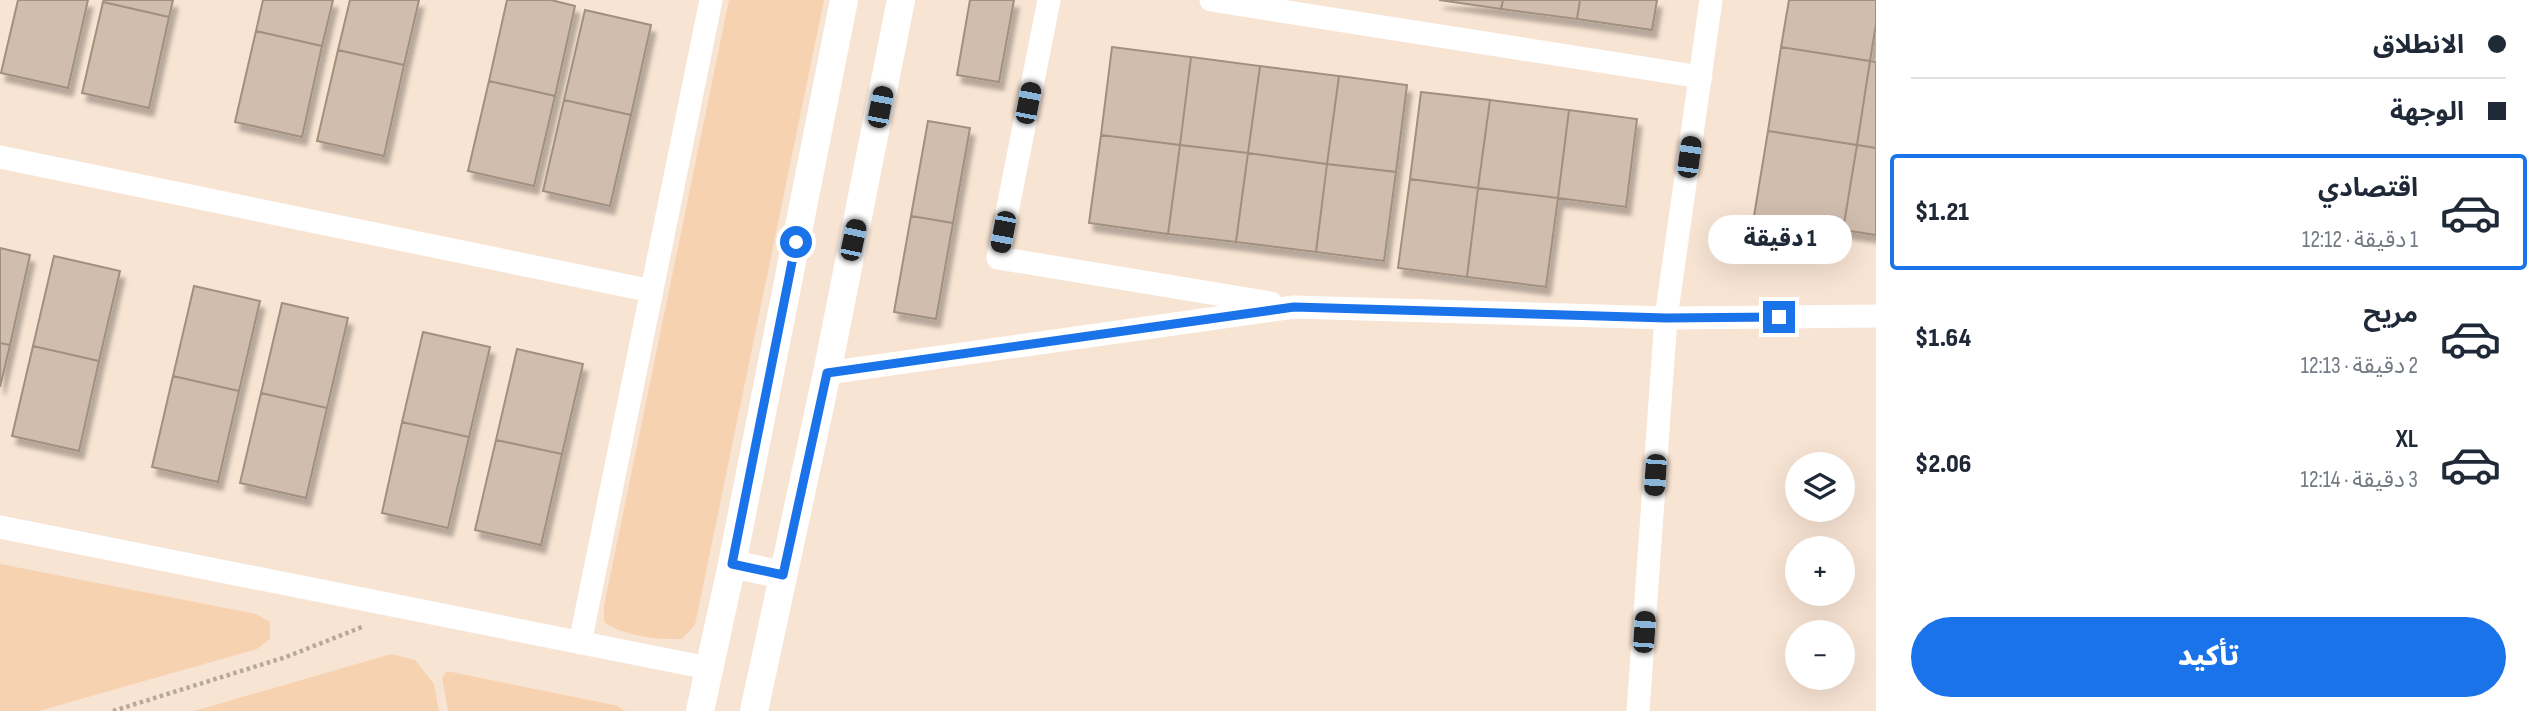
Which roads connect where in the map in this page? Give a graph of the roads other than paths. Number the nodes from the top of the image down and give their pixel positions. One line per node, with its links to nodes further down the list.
1 (711, 0): 9 (street)
2 (844, 0): 15 (street)
3 (901, 0): 13 (street)
4 (1049, 0): 10 (street)
5 (1210, 0): 7 (street)
6 (1711, 0): 7 (street)
7 (1701, 77): 12 (street)
8 (0, 157): 9 (street)
9 (652, 291): 17 (street)
10 (1294, 307): 12 (street); 13 (street)
11 (1876, 316): 12 (street)
12 (1666, 318): 21 (street)
13 (827, 373): 16 (street)
14 (0, 527): 17 (street)
15 (732, 564): 16 (street); 18 (street)
16 (783, 575): 20 (street)
17 (580, 643): 18 (street)
18 (708, 668): 19 (street)
19 (700, 711)
20 (754, 711)
21 (1638, 711)

